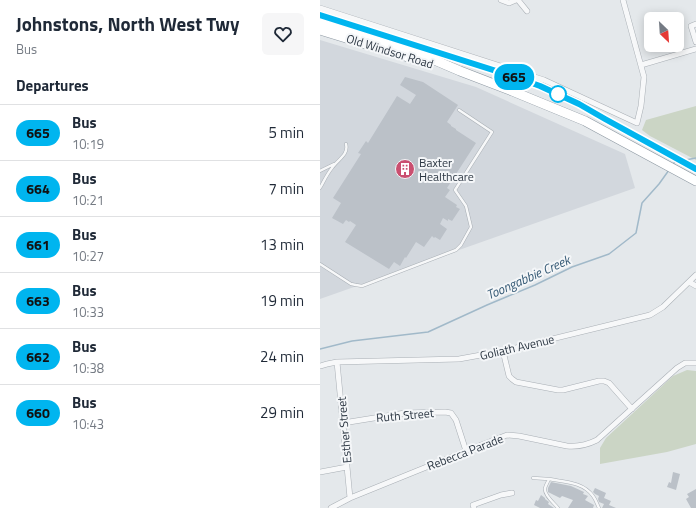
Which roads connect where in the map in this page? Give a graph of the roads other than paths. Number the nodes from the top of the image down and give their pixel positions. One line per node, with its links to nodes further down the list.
1 (501, 0): 2 (street)
2 (517, 0): 5 (street)
3 (623, 0): 12 (street)
4 (320, 8): 12 (street, Old Windsor Road)
5 (527, 11)
6 (320, 14): 17 (lane)
7 (320, 22): 13 (highway, Old Windsor Road)
8 (696, 24): 10 (street)
9 (320, 30): 13 (highway, Old Windsor Road)
10 (696, 42)
11 (696, 49): 12 (street)
12 (642, 65)
13 (460, 72): 19 (highway, Old Windsor Road)
14 (459, 110): 21 (lane)
15 (346, 144): 16 (lane)
16 (338, 162): 18 (lane); 20 (lane)
17 (696, 169)
18 (320, 171)
19 (696, 181)
20 (320, 188)
21 (320, 264)
22 (696, 275): 23 (street, Goliath Avenue)
23 (689, 282): 24 (street); 25 (street, Goliath Avenue)
24 (696, 286)
25 (502, 351): 26 (street, Goliath Avenue); 29 (street)
26 (337, 362): 28 (street, Goliath Avenue); 30 (street, Esther Street)
27 (696, 363): 29 (street, Rebecca Parade)
28 (320, 366)
29 (632, 409): 31 (street, Rebecca Parade)
30 (343, 422): 31 (street, Ruth Street); 32 (street, Esther Street)
31 (466, 451): 37 (street, Rebecca Parade)
32 (347, 467): 33 (street); 37 (street, Esther Street)
33 (320, 472)
34 (534, 478): 35 (lane)
35 (549, 479): 40 (lane); 41 (lane)
36 (512, 493): 39 (street)
37 (350, 498): 38 (street, Rebecca Parade)
38 (331, 508)
39 (474, 508)
40 (558, 508)
41 (599, 508)

